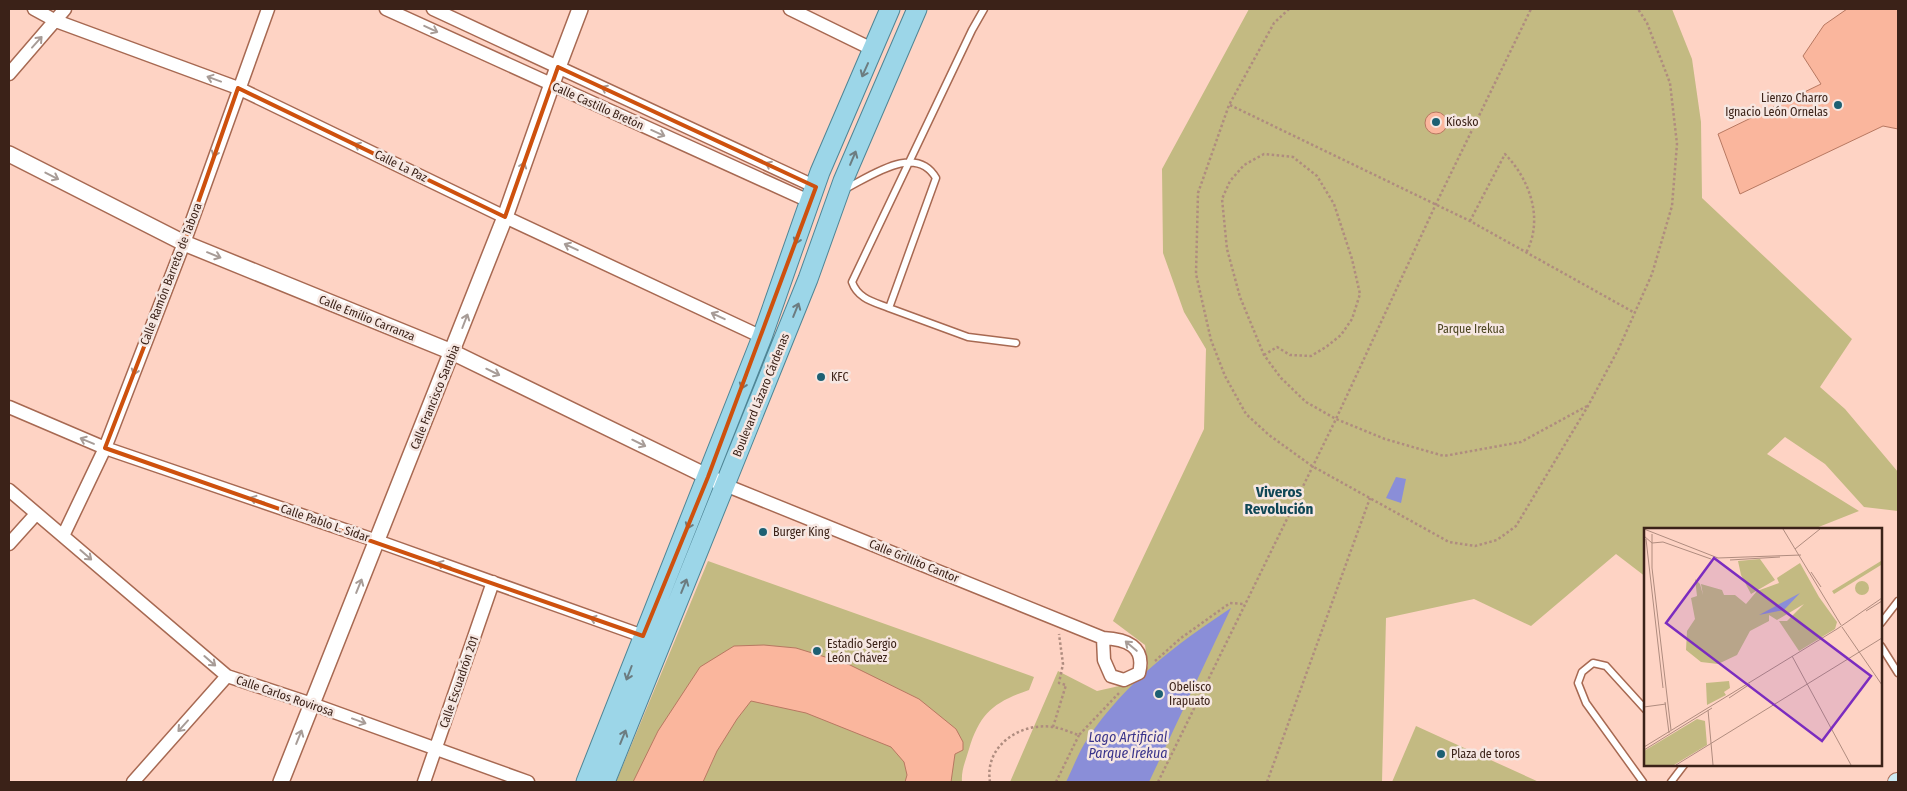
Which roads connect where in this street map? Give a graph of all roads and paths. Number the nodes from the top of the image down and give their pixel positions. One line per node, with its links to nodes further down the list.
1 (34, 9): 14 (street, Calle La Paz)
2 (65, 9): 14 (street)
3 (268, 9): 19 (street, Calle Ramón Barreto de Tabora)
4 (386, 9): 18 (street, Calle Castillo Bretón, one-way to 18)
5 (433, 9): 16 (street, Calle Castillo Bretón)
6 (580, 9): 16 (street, Calle Francisco Sarabia)
7 (790, 9): 15 (street)
8 (890, 9): 15 (main road, Boulevard Lázaro Cárdenas)
9 (917, 9): 23 (main road, Boulevard Lázaro Cárdenas, one-way to 9)
10 (984, 9): 22 (lane)
11 (1289, 9): 20 (path)
12 (1531, 9): 25 (path)
13 (1638, 9): 31 (path)
14 (56, 21): 17 (street, one-way to 14); 19 (street, Calle La Paz, one-way to 14)
15 (874, 50): 24 (main road, Boulevard Lázaro Cárdenas, one-way to 24)
16 (558, 67): 18 (street, Calle Francisco Sarabia); 24 (street, Calle Castillo Bretón, one-way to 16)
17 (9, 74)
18 (551, 85): 24 (street, Calle Castillo Bretón, one-way to 24); 26 (street, Calle Francisco Sarabia, one-way to 18)
19 (238, 88): 26 (street, Calle La Paz, one-way to 19); 28 (street, Calle Ramón Barreto de Tabora, one-way to 28)
20 (1230, 105): 25 (path); 40 (path)
21 (9, 154): 28 (street, Calle Emilio Carranza, one-way to 28)
22 (911, 160): 23 (lane); 30 (lane); 30 (lane)
23 (839, 192): 41 (main road, Boulevard Lázaro Cárdenas, one-way to 23)
24 (813, 195): 32 (main road, Boulevard Lázaro Cárdenas, one-way to 32)
25 (1436, 204): 27 (path); 38 (path)
26 (505, 217): 32 (street, Calle La Paz, one-way to 26); 34 (street, Calle Francisco Sarabia, one-way to 26)
27 (1470, 221): 29 (path); 29 (path)
28 (184, 243): 34 (street, Calle Emilio Carranza, one-way to 34); 39 (street, Calle Ramón Barreto de Tabora, one-way to 39)
29 (1526, 252): 31 (path)
30 (889, 308): 33 (lane)
31 (1635, 313): 36 (path)
32 (762, 337): 41 (main road, Boulevard Lázaro Cárdenas, one-way to 41)
33 (1016, 343)
34 (452, 352): 41 (street, Calle Emilio Carranza, one-way to 41); 46 (street, Calle Francisco Sarabia)
35 (1264, 354): 35 (path); 38 (path)
36 (1588, 406): 38 (path); 43 (path)
37 (9, 407): 39 (street, Calle Pablo L. Sidar, one-way to 37)
38 (1336, 419): 40 (path)
39 (105, 448): 45 (street, Calle Ramón Barreto de Tabora); 46 (street, Calle Pablo L. Sidar, one-way to 39)
40 (1312, 466): 43 (path); 70 (path)
41 (717, 481): 50 (street, Calle Grillito Cantor); 52 (main road, Boulevard Lázaro Cárdenas, one-way to 52); 68 (main road, Boulevard Lázaro Cárdenas, one-way to 41)
42 (9, 490): 44 (street, Calle Carlos Rovirosa)
43 (1370, 498): 71 (path)
44 (36, 514): 45 (street, Calle Carlos Rovirosa); 47 (street)
45 (64, 536): 56 (street, Calle Carlos Rovirosa, one-way to 56)
46 (377, 541): 48 (street, Calle Pablo L. Sidar, one-way to 46); 57 (street, Calle Francisco Sarabia, one-way to 46)
47 (9, 544)
48 (493, 582): 52 (street, Calle Pablo L. Sidar, one-way to 48); 61 (street, Calle Escuadrón 201)
49 (1898, 601): 51 (lane)
50 (1062, 621): 53 (street, Calle Grillito Cantor); 59 (path)
51 (1882, 622)
52 (643, 636): 67 (main road, Boulevard Lázaro Cárdenas, one-way to 67)
53 (1103, 638)
54 (1882, 648): 55 (lane)
55 (1898, 672)
56 (227, 676): 57 (street, Calle Carlos Rovirosa); 63 (street, one-way to 63)
57 (312, 704): 61 (street, Calle Carlos Rovirosa, one-way to 61); 64 (street, Calle Francisco Sarabia, one-way to 57)
58 (1644, 708): 72 (lane)
59 (1053, 727)
60 (1079, 735): 69 (path)
61 (436, 749): 65 (street, Calle Escuadrón 201); 66 (street, Calle Carlos Rovirosa)
62 (1683, 766): 73 (lane)
63 (133, 782)
64 (281, 782)
65 (424, 782)
66 (528, 782)
67 (586, 782)
68 (605, 782)
69 (1056, 782)
70 (1158, 782)
71 (1267, 782)
72 (1643, 782)
73 (1671, 782)

